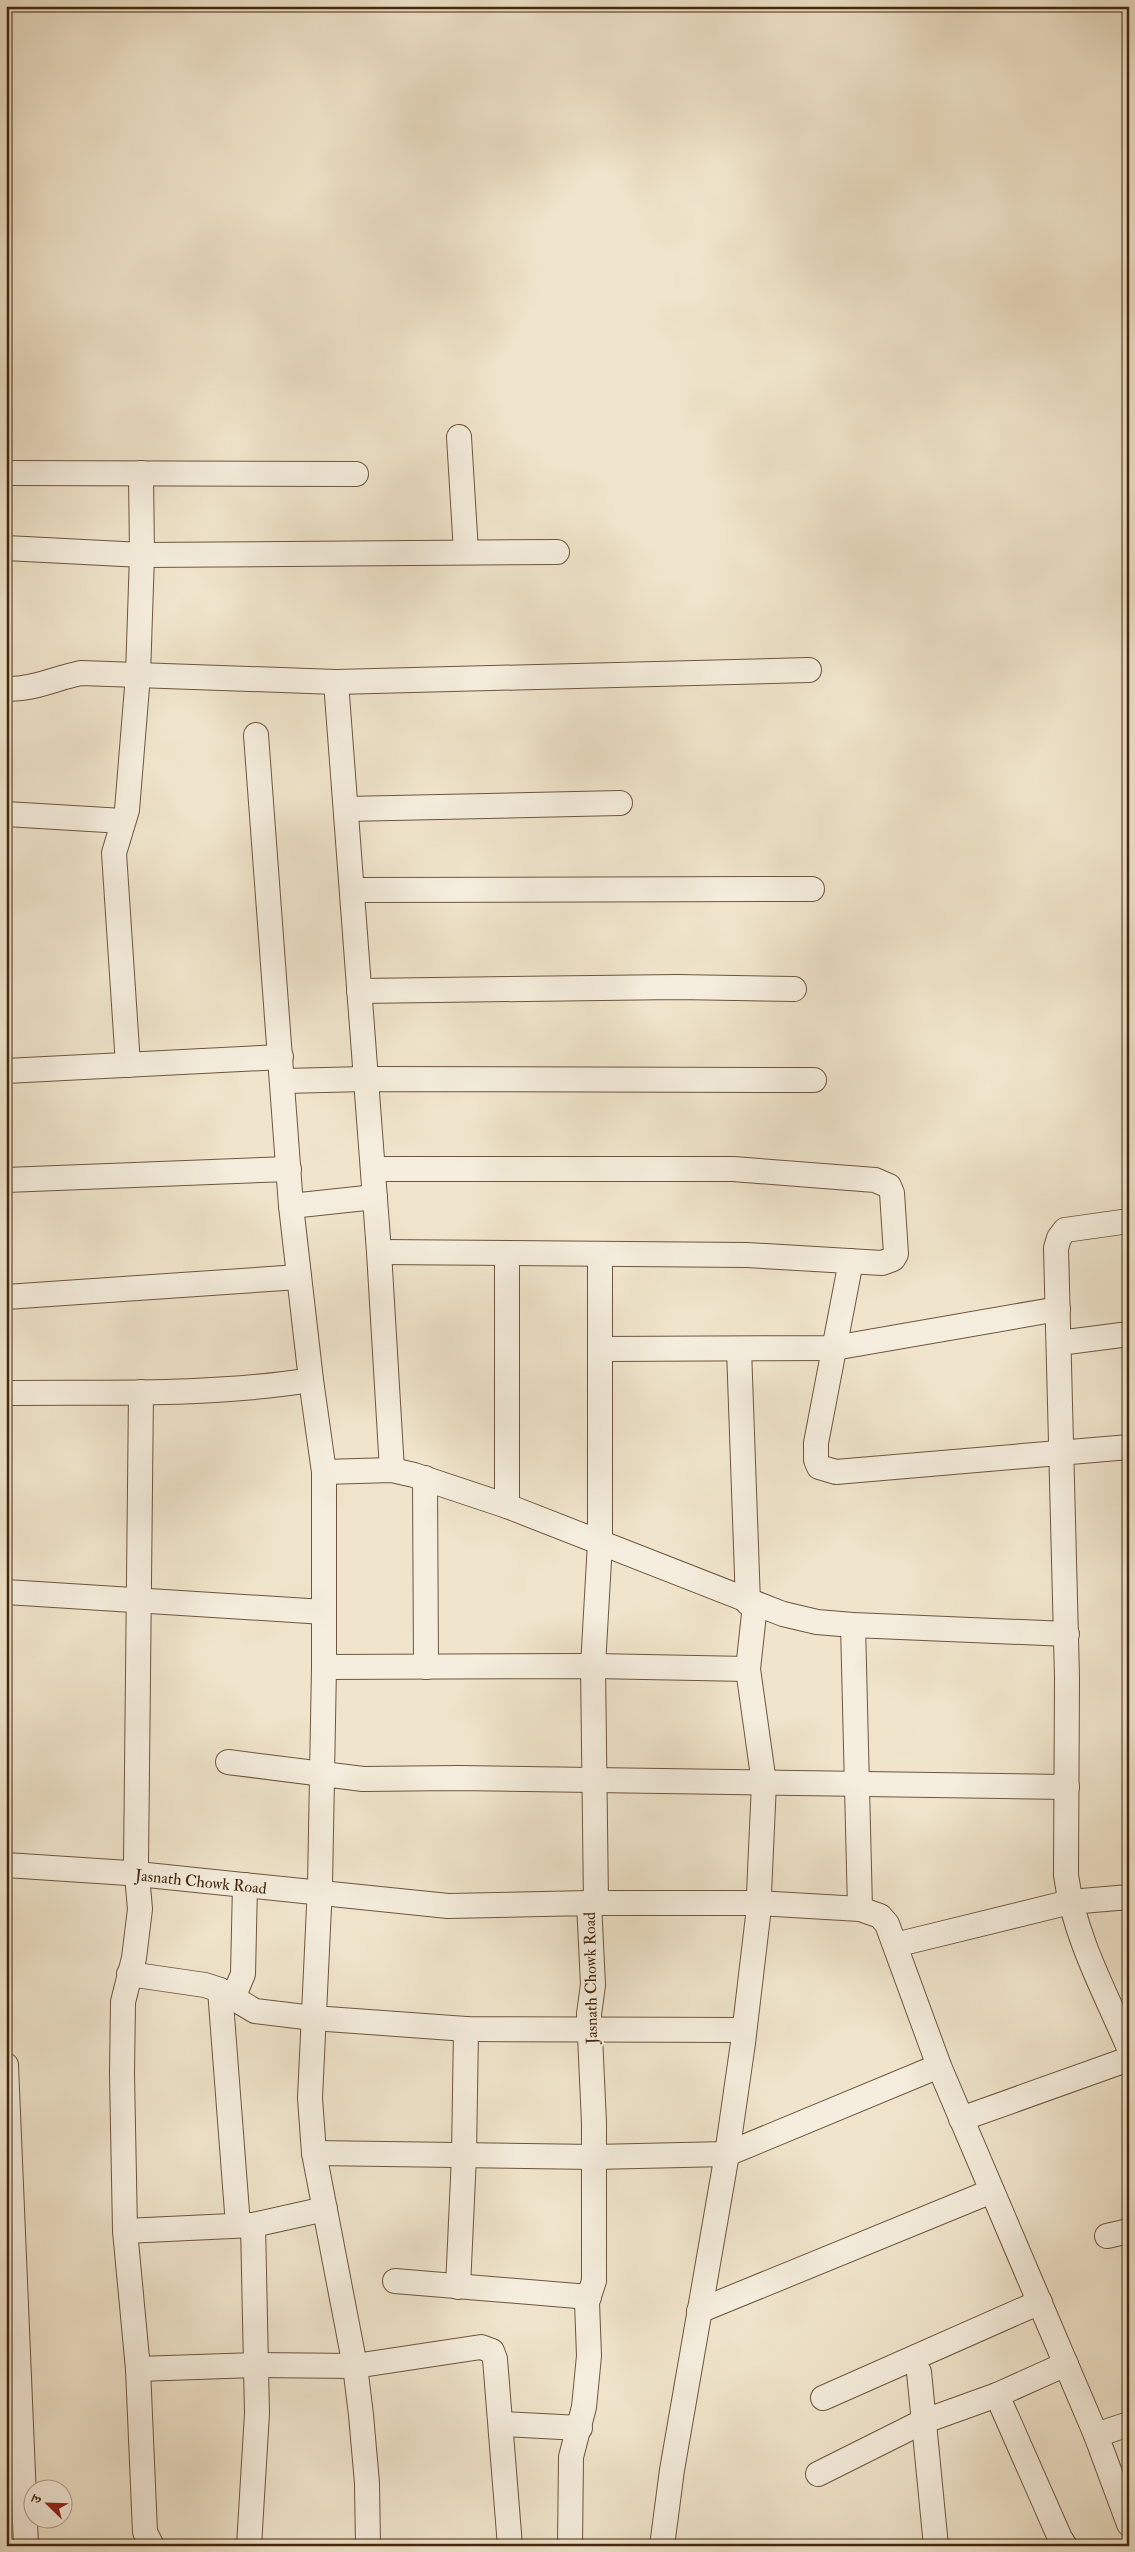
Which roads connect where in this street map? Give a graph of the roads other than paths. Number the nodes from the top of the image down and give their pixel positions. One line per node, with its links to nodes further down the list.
1 (460, 437): 6 (street)
2 (6, 473): 3 (street)
3 (141, 473): 4 (street); 8 (street)
4 (356, 474)
5 (6, 548): 8 (street)
6 (466, 552): 7 (street); 8 (street)
7 (557, 552)
8 (142, 555): 10 (street)
9 (809, 670): 11 (street)
10 (138, 675): 11 (street); 12 (street); 17 (street)
11 (336, 682): 15 (street)
12 (6, 689)
13 (256, 735): 22 (street)
14 (620, 804): 15 (street)
15 (346, 809): 19 (street)
16 (6, 814): 17 (street)
17 (123, 821): 23 (street)
18 (812, 889): 19 (street)
19 (352, 890): 21 (street)
20 (794, 988): 21 (street)
21 (359, 991): 25 (street)
22 (281, 1057): 23 (street); 27 (street)
23 (128, 1065): 24 (street)
24 (6, 1071)
25 (366, 1079): 26 (street); 27 (street); 29 (street)
26 (814, 1080)
27 (283, 1082): 28 (street)
28 (289, 1169): 30 (street); 32 (street)
29 (373, 1169): 31 (street); 37 (street)
30 (6, 1180)
31 (375, 1196): 32 (street); 34 (street)
32 (291, 1206): 38 (street)
33 (1129, 1221): 40 (street)
34 (379, 1252): 35 (street); 51 (street)
35 (507, 1254): 36 (street); 54 (street)
36 (600, 1255): 37 (street); 44 (street)
37 (851, 1261): 43 (street)
38 (299, 1277): 39 (street); 46 (street)
39 (6, 1297)
40 (1058, 1309): 42 (street); 43 (street)
41 (1129, 1334): 42 (street)
42 (1059, 1343): 50 (street)
43 (834, 1348): 45 (street); 50 (street)
44 (601, 1349): 45 (street); 55 (street)
45 (739, 1349): 58 (street)
46 (311, 1380): 47 (street); 52 (street)
47 (141, 1392): 48 (street); 57 (street)
48 (6, 1393)
49 (1129, 1447): 50 (street)
50 (1063, 1454): 61 (street)
51 (392, 1470): 52 (street); 53 (street)
52 (324, 1472): 59 (street)
53 (425, 1478): 54 (street); 64 (street)
54 (507, 1506): 55 (street)
55 (600, 1543): 58 (street); 62 (street)
56 (6, 1592): 57 (street)
57 (140, 1600): 59 (street); 73 (street)
58 (751, 1604): 60 (street); 65 (street)
59 (324, 1612): 63 (street)
60 (853, 1625): 61 (street); 70 (street)
61 (1066, 1634): 71 (street)
62 (593, 1666): 64 (street); 65 (street); 68 (street)
63 (324, 1667): 64 (street); 67 (street)
64 (426, 1667)
65 (748, 1670): 69 (street)
66 (228, 1762): 67 (street)
67 (322, 1773): 68 (street); 75 (street)
68 (595, 1780): 69 (street); 78 (street)
69 (764, 1783): 70 (street); 78 (street)
70 (857, 1784): 71 (street); 79 (street)
71 (1067, 1787): 77 (street)
72 (6, 1865): 73 (street, Jasnath Chowk Road)
73 (137, 1874): 74 (street, Jasnath Chowk Road); 81 (street)
74 (245, 1885): 75 (street, Jasnath Chowk Road); 82 (street)
75 (319, 1893): 83 (street); 85 (street, Jasnath Chowk Road)
76 (1129, 1897): 77 (street)
77 (1070, 1902): 80 (street); 87 (street)
78 (759, 1903): 79 (street); 86 (street)
79 (860, 1909): 80 (street)
80 (895, 1946): 90 (street)
81 (129, 1974): 82 (street); 99 (street)
82 (226, 1994): 83 (street); 98 (street)
83 (313, 2018): 84 (street); 92 (street)
84 (466, 2029): 85 (street); 94 (street)
85 (590, 2029): 86 (street); 95 (street, Jasnath Chowk Road)
86 (744, 2030): 93 (street)
87 (1129, 2048)
88 (1129, 2059): 91 (street)
89 (6, 2065): 120 (street)
90 (939, 2066): 91 (street); 93 (street)
91 (961, 2119): 96 (street)
92 (314, 2154): 94 (street); 97 (street)
93 (726, 2154): 95 (street); 104 (street)
94 (464, 2156): 95 (street); 101 (street)
95 (594, 2158): 102 (street, Jasnath Chowk Road)
96 (992, 2191): 103 (street); 104 (street)
97 (325, 2209): 98 (street); 107 (street)
98 (245, 2225): 99 (street); 106 (street)
99 (125, 2231): 108 (street)
100 (395, 2281): 101 (street)
101 (458, 2286): 102 (street)
102 (589, 2297): 115 (street, Jasnath Chowk Road)
103 (1040, 2302): 105 (street); 111 (street)
104 (699, 2311): 119 (street)
105 (1066, 2364): 110 (street); 116 (street)
106 (256, 2365): 107 (street); 108 (street); 122 (street)
107 (354, 2366): 113 (street); 123 (street)
108 (138, 2369): 121 (street)
109 (919, 2372): 112 (street)
110 (997, 2395): 112 (street); 127 (street)
111 (822, 2398)
112 (922, 2422): 117 (street); 126 (street)
113 (501, 2424): 115 (street); 124 (street)
114 (1129, 2424): 116 (street)
115 (580, 2428): 125 (street, Jasnath Chowk Road)
116 (1096, 2434): 118 (street)
117 (818, 2474)
118 (1129, 2524)
119 (669, 2543)
120 (26, 2546)
121 (152, 2546)
122 (249, 2546)
123 (368, 2546)
124 (510, 2546)
125 (570, 2546)
126 (936, 2546)
127 (1066, 2546)

